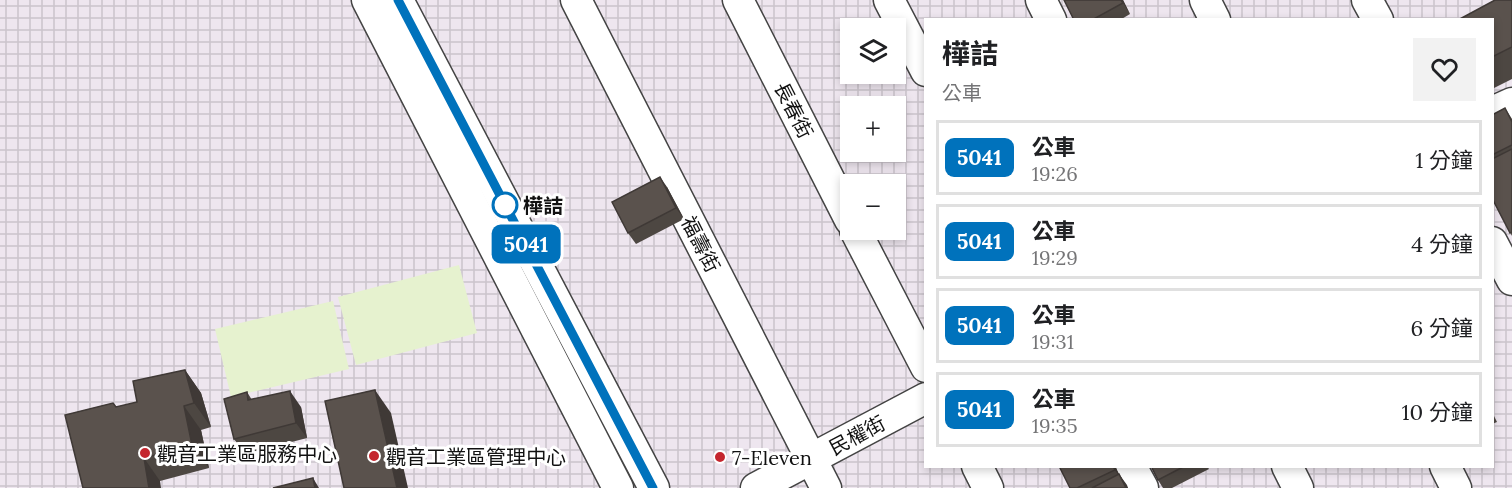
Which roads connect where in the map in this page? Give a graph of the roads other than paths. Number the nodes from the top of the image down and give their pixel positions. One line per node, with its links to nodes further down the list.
1 (367, 0): 26 (street)
2 (398, 0): 27 (street)
3 (576, 0): 21 (street, 福壽街)
4 (738, 0): 15 (street, 長春街)
5 (889, 0): 12 (street)
6 (1041, 0): 9 (street)
7 (1205, 0): 10 (street)
8 (1367, 0): 11 (street)
9 (1050, 18)
10 (1214, 18)
11 (1377, 18)
12 (924, 67)
13 (1512, 103): 14 (street)
14 (1494, 111)
15 (840, 200)
16 (860, 240): 19 (street)
17 (1494, 246): 18 (street)
18 (1512, 280)
19 (924, 363)
20 (924, 399): 21 (street, 民權街)
21 (811, 459): 28 (street, 民權街); 29 (street, 福壽街)
22 (978, 468): 30 (street)
23 (1132, 468): 31 (street)
24 (1288, 468): 32 (street)
25 (1446, 468): 33 (street)
26 (618, 488)
27 (654, 488)
28 (756, 488)
29 (826, 488)
30 (988, 488)
31 (1143, 488)
32 (1298, 488)
33 (1456, 488)

